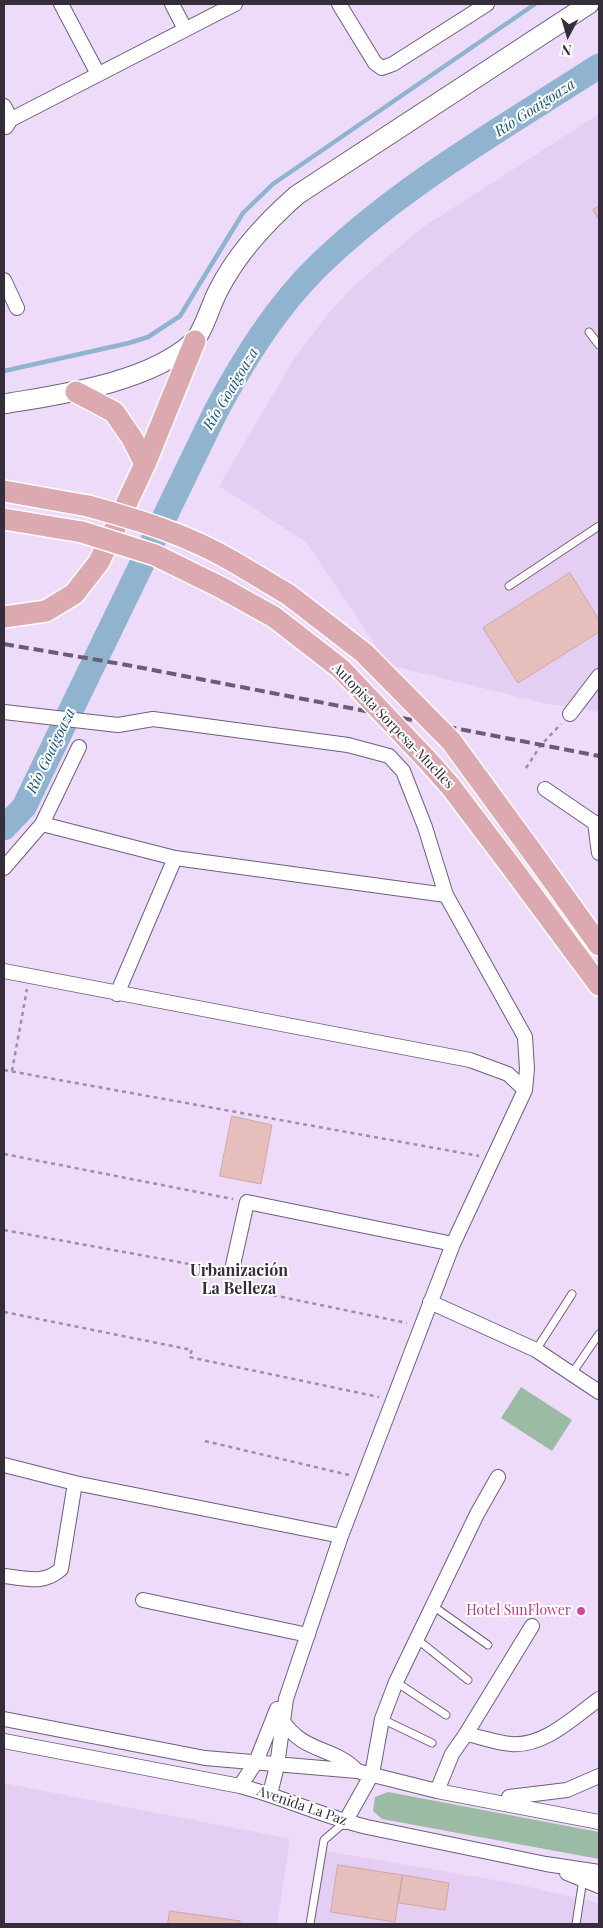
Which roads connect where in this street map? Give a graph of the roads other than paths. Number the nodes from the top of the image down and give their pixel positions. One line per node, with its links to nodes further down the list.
1 (61, 4): 8 (street)
2 (172, 4): 7 (street)
3 (235, 4): 7 (street)
4 (340, 4): 5 (street)
5 (487, 4)
6 (589, 4): 14 (main road)
7 (185, 30): 8 (street)
8 (98, 74): 10 (street)
9 (4, 106): 10 (street)
10 (6, 124)
11 (4, 280): 12 (street)
12 (17, 308)
13 (589, 332): 15 (lane)
14 (195, 341): 16 (main road); 18 (main road)
15 (599, 345)
16 (76, 392): 17 (main road); 18 (main road)
17 (4, 404)
18 (146, 464): 23 (main road)
19 (4, 491): 35 (main road, Autopista Sorpesa-Muelles, bridge)
20 (4, 519): 37 (main road, Autopista Sorpesa-Muelles, bridge)
21 (599, 526): 22 (lane)
22 (509, 586)
23 (4, 617)
24 (599, 676): 26 (street)
25 (4, 712): 34 (street)
26 (570, 714)
27 (79, 747): 30 (street)
28 (545, 789): 29 (street)
29 (597, 823): 31 (street)
30 (42, 824): 32 (street); 33 (street)
31 (599, 853)
32 (175, 858): 34 (street); 38 (street)
33 (4, 868)
34 (446, 895): 39 (street)
35 (599, 945)
36 (4, 972): 38 (street)
37 (599, 985)
38 (117, 994): 39 (street)
39 (525, 1090): 40 (street)
40 (453, 1244): 41 (street); 43 (street)
41 (233, 1265)
42 (572, 1294): 45 (lane)
43 (430, 1302): 45 (street); 51 (street)
44 (599, 1334): 46 (lane)
45 (536, 1350): 46 (street)
46 (573, 1372): 47 (street)
47 (599, 1392)
48 (4, 1465): 50 (street)
49 (498, 1477): 54 (street)
50 (75, 1483): 51 (street); 52 (street)
51 (341, 1536): 56 (street)
52 (4, 1576)
53 (144, 1600): 56 (street)
54 (433, 1606): 57 (street); 58 (lane)
55 (532, 1626): 67 (street)
56 (308, 1635): 61 (street)
57 (418, 1640): 59 (lane); 60 (street)
58 (488, 1645)
59 (468, 1680)
60 (396, 1682): 63 (lane); 65 (street)
61 (286, 1699): 66 (street); 70 (street)
62 (599, 1699): 67 (street)
63 (446, 1715)
64 (4, 1719): 70 (street, Avenida La Paz)
65 (382, 1719): 69 (lane); 73 (street)
66 (282, 1720): 71 (street); 72 (street)
67 (466, 1734): 76 (street)
68 (4, 1741): 75 (street, Avenida La Paz)
69 (432, 1743)
70 (256, 1762): 71 (street, Avenida La Paz); 75 (street)
71 (277, 1766): 72 (street, Avenida La Paz); 77 (street)
72 (356, 1771): 73 (street, Avenida La Paz)
73 (372, 1774): 76 (street, Avenida La Paz); 79 (street)
74 (599, 1776): 78 (street)
75 (240, 1786): 77 (street, Avenida La Paz)
76 (437, 1791): 78 (street, Avenida La Paz)
77 (270, 1794): 79 (street, Avenida La Paz)
78 (461, 1795): 80 (street, Avenida La Paz)
79 (345, 1822): 81 (street, Avenida La Paz); 85 (lane)
80 (599, 1822)
81 (546, 1864): 82 (street, Avenida La Paz); 83 (street)
82 (599, 1872)
83 (582, 1879): 84 (street); 86 (lane)
84 (599, 1886)
85 (310, 1924)
86 (576, 1924)

